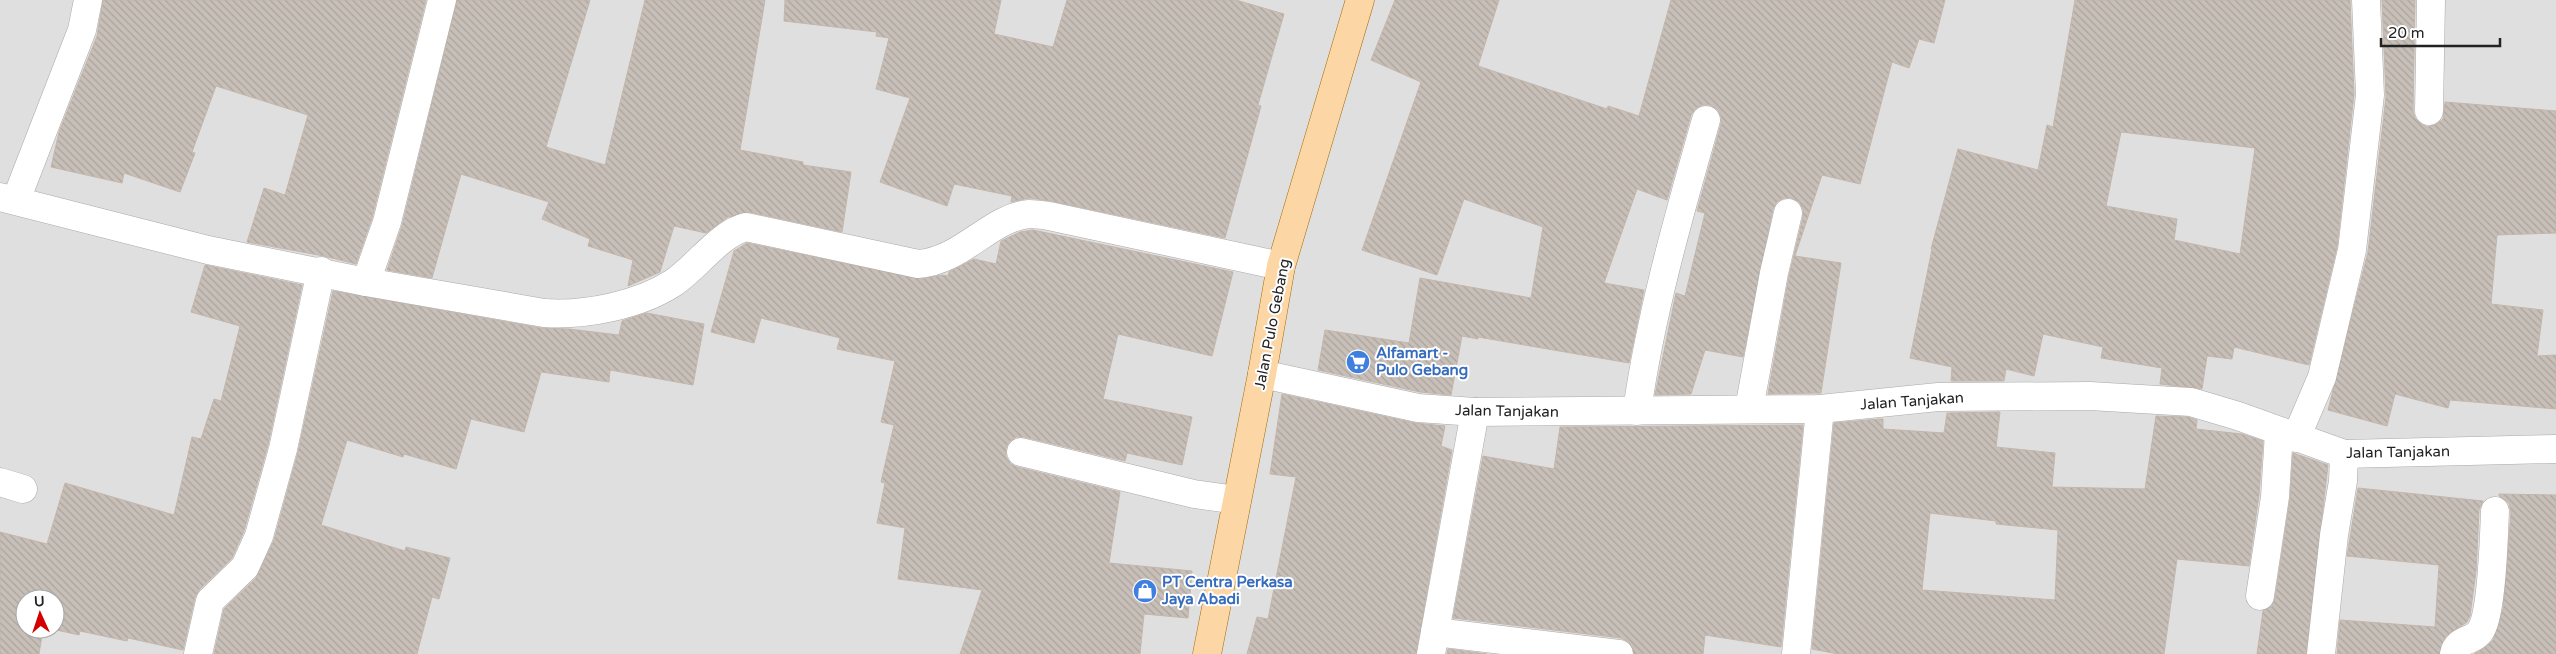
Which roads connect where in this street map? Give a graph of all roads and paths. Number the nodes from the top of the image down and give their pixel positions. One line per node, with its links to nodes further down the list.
1 (88, 0): 8 (street)
2 (442, 0): 12 (street)
3 (1360, 0): 10 (main road, Jalan Pulo Gebang)
4 (2366, 0): 18 (street)
5 (2431, 0): 6 (street)
6 (2429, 111)
7 (1706, 120): 16 (street)
8 (8, 199): 11 (street)
9 (1788, 213): 14 (street)
10 (1280, 266): 12 (street); 13 (main road, Jalan Pulo Gebang)
11 (321, 271): 12 (street); 27 (street)
12 (366, 282)
13 (1262, 374): 17 (street, Jalan Tanjakan); 22 (main road, Jalan Pulo Gebang)
14 (1749, 409): 15 (street, Jalan Tanjakan); 16 (street, Jalan Tanjakan)
15 (1820, 409): 18 (street, Jalan Tanjakan); 30 (street)
16 (1637, 411): 17 (street, Jalan Tanjakan)
17 (1475, 412): 25 (street)
18 (2288, 435): 21 (street, Jalan Tanjakan); 24 (street)
19 (2556, 448): 21 (street, Jalan Tanjakan)
20 (1022, 452): 22 (street)
21 (2344, 454): 31 (street)
22 (1237, 500): 28 (main road, Jalan Pulo Gebang)
23 (2495, 511): 32 (street)
24 (2260, 596)
25 (1433, 643): 26 (street)
26 (1557, 649): 29 (street)
27 (198, 654)
28 (1207, 654)
29 (1619, 654)
30 (1796, 654)
31 (2321, 654)
32 (2454, 654)

